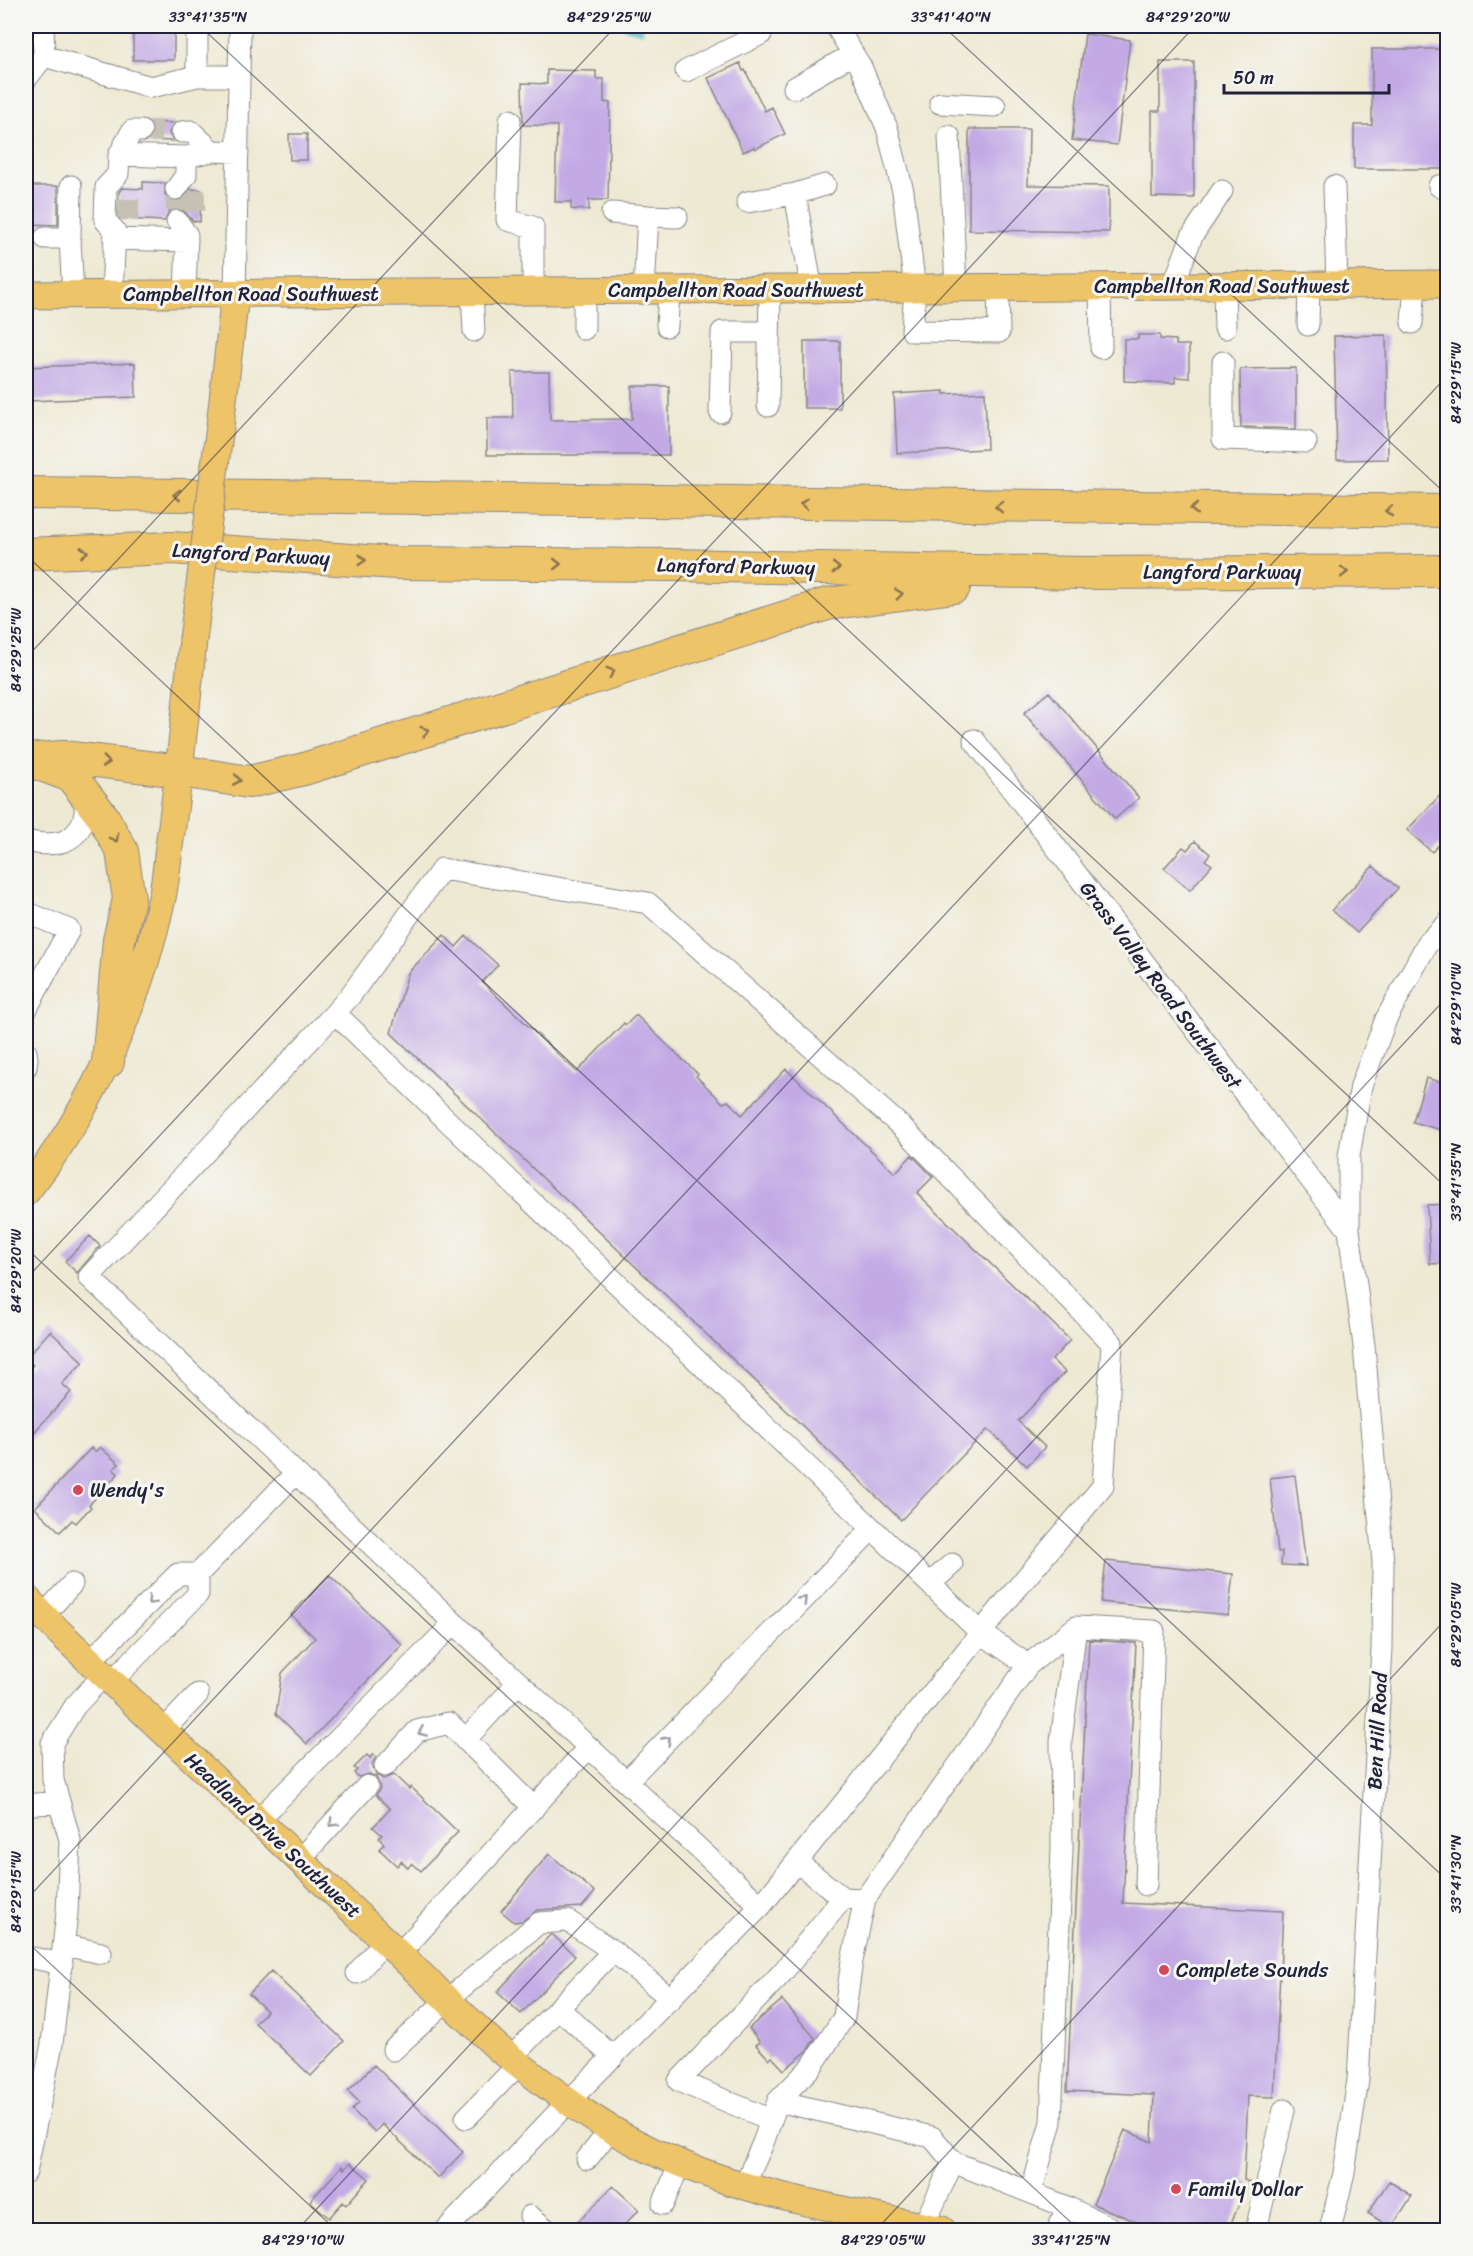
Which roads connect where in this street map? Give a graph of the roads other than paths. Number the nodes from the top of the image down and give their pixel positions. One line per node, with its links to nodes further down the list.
1 (43, 26): 7 (street)
2 (197, 26): 9 (street)
3 (240, 26): 10 (street)
4 (836, 26): 6 (street)
5 (761, 34): 8 (street)
6 (853, 54): 12 (street); 43 (street)
7 (44, 56): 9 (street); 11 (street)
8 (686, 71)
9 (197, 76): 10 (street)
10 (239, 76): 20 (street)
11 (26, 79)
12 (794, 88)
13 (940, 103): 14 (street)
14 (995, 106)
15 (510, 120): 49 (street)
16 (141, 131): 21 (street)
17 (182, 132): 19 (street)
18 (949, 136): 41 (street)
19 (212, 151): 20 (street); 21 (street)
20 (238, 152): 52 (street)
21 (122, 172): 31 (street)
22 (825, 184): 26 (street)
23 (70, 186): 33 (street)
24 (1334, 186): 36 (street)
25 (1222, 191): 38 (street)
26 (795, 194): 27 (street); 44 (street)
27 (747, 202)
28 (612, 213): 29 (street)
29 (648, 216): 30 (street); 46 (street)
30 (677, 217)
31 (119, 230): 50 (street); 51 (street)
32 (45, 238): 33 (street)
33 (70, 238): 54 (street)
34 (1448, 284): 37 (main road, Campbellton Road Southwest)
35 (1309, 285): 36 (main road, Campbellton Road Southwest); 39 (main road, Campbellton Road Southwest); 56 (street)
36 (1337, 285): 37 (main road, Campbellton Road Southwest)
37 (1414, 285): 55 (street)
38 (1173, 286): 39 (main road, Campbellton Road Southwest); 40 (main road, Campbellton Road Southwest)
39 (1224, 286): 58 (street)
40 (1101, 287): 42 (main road, Campbellton Road Southwest); 62 (street)
41 (956, 288): 42 (main road, Campbellton Road Southwest); 43 (main road, Campbellton Road Southwest)
42 (998, 288): 43 (street)
43 (915, 289): 44 (main road, Campbellton Road Southwest)
44 (812, 290): 47 (main road, Campbellton Road Southwest)
45 (584, 291): 46 (main road, Campbellton Road Southwest); 49 (main road, Campbellton Road Southwest); 59 (street)
46 (657, 291): 47 (main road, Campbellton Road Southwest); 57 (street)
47 (770, 291): 61 (street)
48 (472, 292): 49 (main road, Campbellton Road Southwest); 52 (main road, Campbellton Road Southwest); 60 (street)
49 (533, 292)
50 (112, 295): 51 (main road, Campbellton Road Southwest); 54 (main road, Campbellton Road Southwest)
51 (185, 295): 52 (main road, Campbellton Road Southwest)
52 (235, 295): 74 (main road, bridge)
53 (26, 296): 54 (main road, Campbellton Road Southwest)
54 (73, 296)
55 (1413, 322)
56 (1308, 325)
57 (667, 326)
58 (1225, 328)
59 (584, 329)
60 (474, 331)
61 (769, 332): 64 (street); 65 (street)
62 (1101, 348)
63 (1223, 363): 66 (street)
64 (768, 406)
65 (720, 412)
66 (1306, 442)
67 (26, 493): 68 (highway, one-way to 67)
68 (1448, 511)
69 (26, 554): 71 (highway, Langford Parkway, one-way to 71)
70 (1448, 571): 71 (highway, Langford Parkway, one-way to 70)
71 (1080, 573): 74 (highway, one-way to 71)
72 (974, 741): 85 (street, Grass Valley Road Southwest)
73 (26, 760): 74 (highway, one-way to 74); 75 (highway)
74 (180, 771): 82 (main road)
75 (83, 789): 76 (street); 82 (highway, one-way to 82)
76 (26, 841)
77 (26, 912): 79 (street)
78 (1448, 923): 85 (street, Ben Hill Road)
79 (26, 1011)
80 (335, 1013): 86 (street); 87 (street); 95 (street)
81 (26, 1052): 83 (street)
82 (108, 1062): 84 (main road)
83 (26, 1067)
84 (30, 1179)
85 (1349, 1230): 150 (street, Ben Hill Road)
86 (295, 1474): 89 (street); 93 (street)
87 (872, 1529): 91 (street); 104 (street, one-way to 87)
88 (952, 1564): 91 (street)
89 (198, 1574): 97 (street); 97 (street, one-way to 97)
90 (72, 1584): 92 (street)
91 (930, 1584): 95 (street)
92 (34, 1607): 97 (main road, Headland Drive Southwest)
93 (454, 1623): 98 (street); 109 (street)
94 (1076, 1627): 96 (street); 112 (street); 139 (street)
95 (981, 1633): 96 (street); 111 (street)
96 (1028, 1665): 114 (street)
97 (102, 1673): 100 (main road, Headland Drive Southwest); 106 (street)
98 (518, 1683): 101 (street); 102 (street)
99 (198, 1694): 100 (street)
100 (163, 1731): 109 (main road, Headland Drive Southwest)
101 (465, 1740): 103 (street, one-way to 103); 108 (street)
102 (590, 1747): 104 (street); 108 (street)
103 (385, 1766)
104 (626, 1782): 115 (street)
105 (367, 1786): 110 (street, one-way to 110)
106 (59, 1802): 107 (street); 119 (street)
107 (26, 1805)
108 (534, 1808): 116 (street)
109 (258, 1820): 110 (main road, Headland Drive Southwest)
110 (299, 1860): 116 (main road, Headland Drive Southwest)
111 (797, 1862): 113 (street); 115 (street)
112 (1146, 1885)
113 (843, 1898): 114 (street); 129 (street)
114 (865, 1899): 129 (street)
115 (761, 1906): 122 (street)
116 (392, 1948): 121 (street); 123 (main road, Headland Drive Southwest)
117 (613, 1951): 122 (street); 123 (street); 124 (street)
118 (101, 1953): 119 (street)
119 (63, 1955): 120 (street); 132 (street)
120 (28, 1957)
121 (357, 1973)
122 (671, 1999): 126 (street)
123 (447, 2000): 125 (street); 127 (main road, Headland Drive Southwest)
124 (558, 2008): 126 (street); 127 (street)
125 (393, 2050)
126 (613, 2057): 128 (street)
127 (518, 2064): 128 (main road, Headland Drive Southwest); 131 (street)
128 (567, 2103): 133 (main road, Headland Drive Southwest); 145 (street)
129 (774, 2110): 135 (street); 138 (street)
130 (1284, 2110): 149 (street)
131 (466, 2118)
132 (31, 2119): 137 (street)
133 (611, 2129): 134 (street); 136 (main road, Headland Drive Southwest)
134 (587, 2159)
135 (953, 2162): 139 (street); 144 (street)
136 (680, 2163): 138 (main road, Headland Drive Southwest); 140 (street)
137 (26, 2172)
138 (744, 2186): 143 (main road, Headland Drive Southwest)
139 (1030, 2193): 141 (street)
140 (663, 2204)
141 (1066, 2207): 147 (street); 148 (street)
142 (530, 2216): 146 (street)
143 (884, 2224): 144 (main road, Headland Drive Southwest)
144 (932, 2229)
145 (446, 2230)
146 (547, 2230)
147 (1058, 2230)
148 (1115, 2230)
149 (1256, 2230)
150 (1330, 2230)

